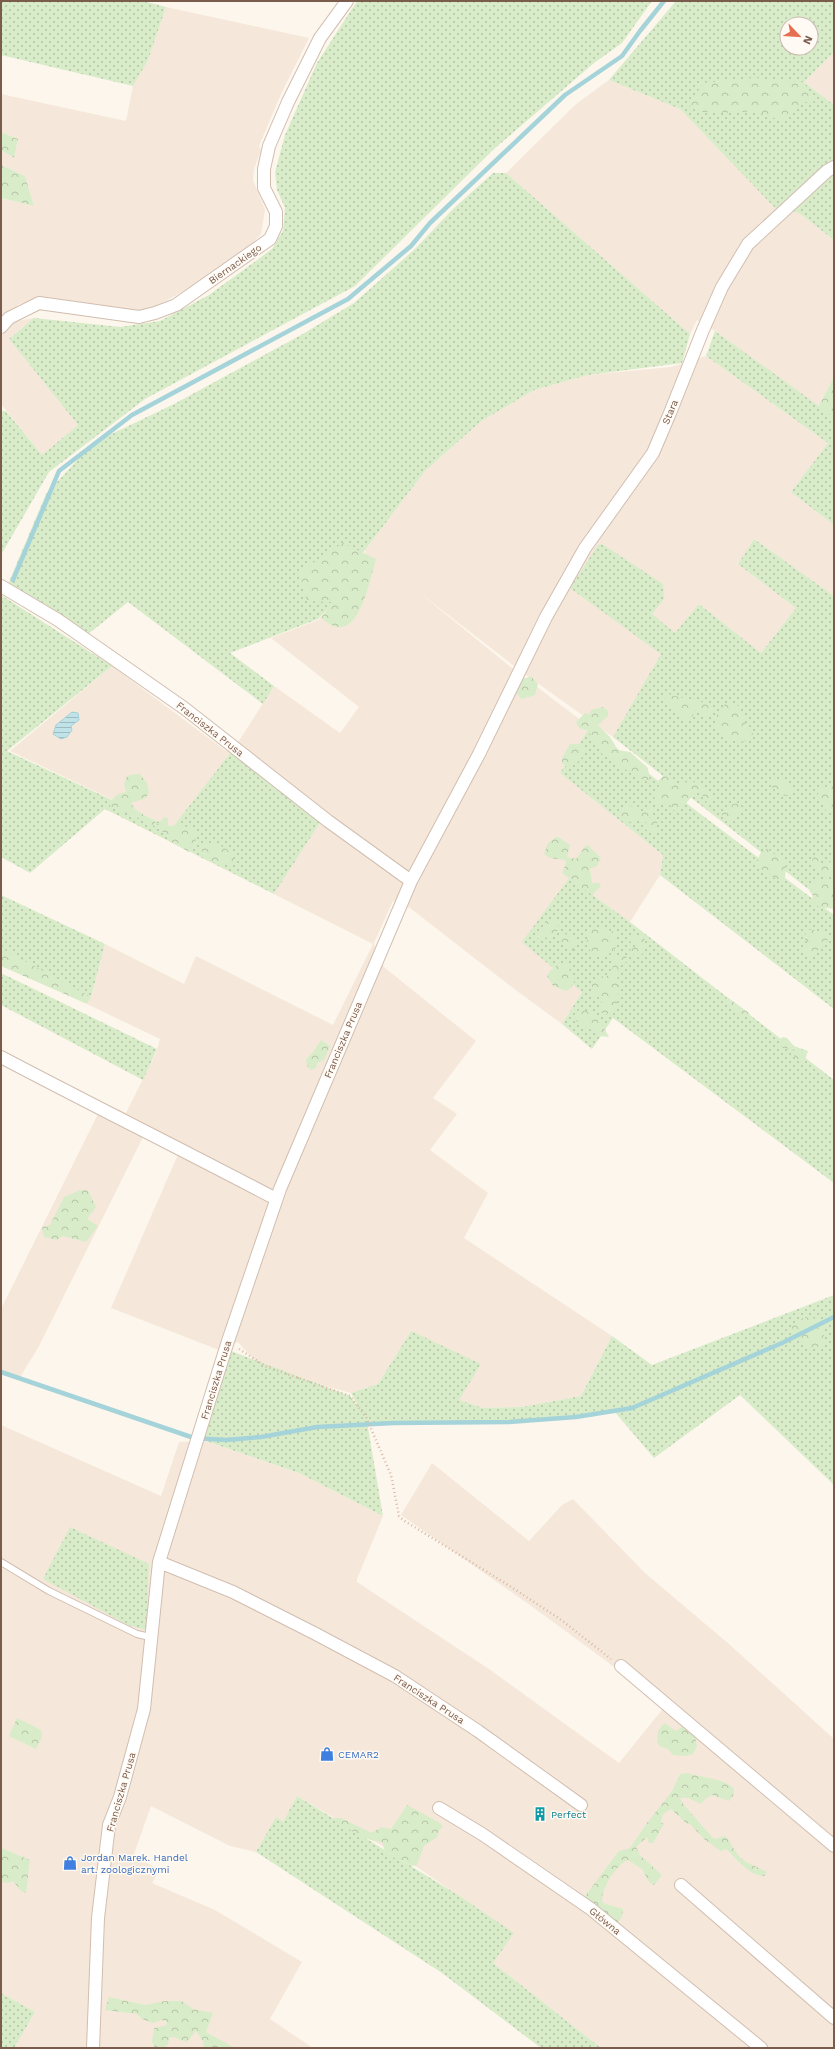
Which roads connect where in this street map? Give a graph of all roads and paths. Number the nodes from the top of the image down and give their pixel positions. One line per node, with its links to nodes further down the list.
1 (347, 1): 3 (street, Biernackiego)
2 (834, 167): 5 (street, Stara)
3 (1, 327)
4 (1, 586): 6 (street, Franciszka Prusa)
5 (518, 672): 6 (street, Franciszka Prusa)
6 (411, 881): 8 (street, Franciszka Prusa)
7 (1, 1057): 8 (street)
8 (276, 1199): 9 (street, Franciszka Prusa)
9 (228, 1341): 11 (street, Franciszka Prusa); 13 (path)
10 (1, 1562): 12 (lane)
11 (159, 1562): 12 (street, Franciszka Prusa); 14 (street, Franciszka Prusa)
12 (150, 1637): 19 (street, Franciszka Prusa)
13 (621, 1666): 16 (street)
14 (581, 1805)
15 (439, 1808): 20 (street, Główna)
16 (834, 1846)
17 (681, 1885): 18 (street)
18 (834, 2018)
19 (93, 2048)
20 (761, 2048)

